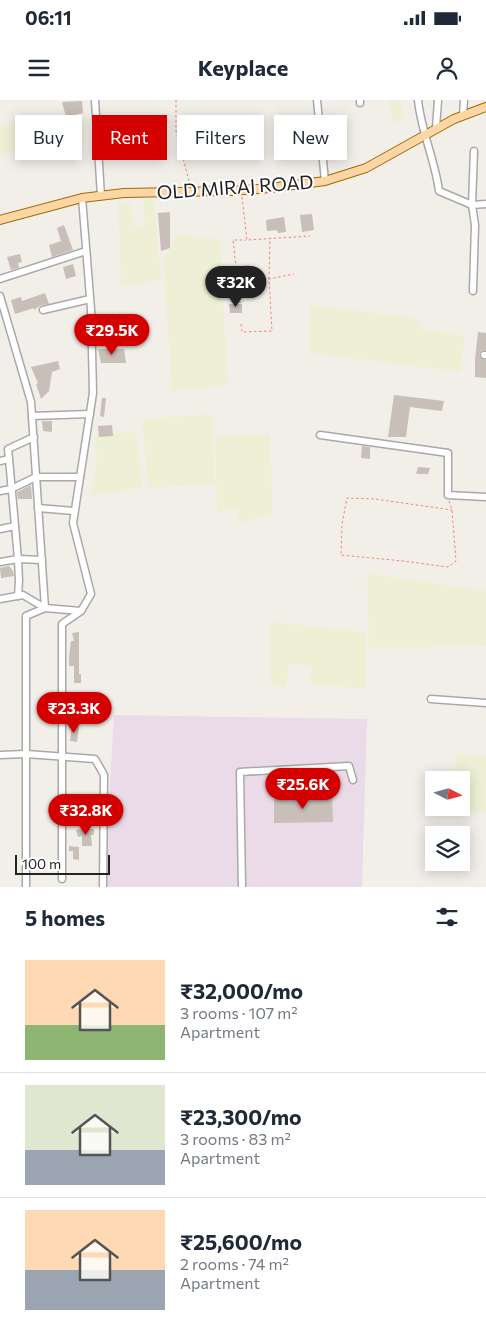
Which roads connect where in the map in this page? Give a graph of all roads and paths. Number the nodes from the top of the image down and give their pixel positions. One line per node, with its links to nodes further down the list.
1 (95, 100): 15 (street)
2 (176, 100): 14 (path)
3 (317, 100): 12 (street)
4 (418, 100): 10 (street)
5 (438, 100): 9 (street)
6 (464, 100): 8 (street)
7 (486, 107): 8 (main road, OLD MIRAJ ROAD)
8 (463, 115): 9 (main road, OLD MIRAJ ROAD)
9 (436, 128): 10 (main road, OLD MIRAJ ROAD)
10 (426, 136): 12 (main road, OLD MIRAJ ROAD); 18 (street)
11 (474, 151): 18 (street)
12 (325, 180): 13 (main road, OLD MIRAJ ROAD)
13 (242, 189): 14 (main road, OLD MIRAJ ROAD); 22 (path)
14 (191, 190): 15 (main road, OLD MIRAJ ROAD)
15 (101, 196): 16 (main road, OLD MIRAJ ROAD)
16 (82, 198): 19 (main road, OLD MIRAJ ROAD); 23 (street)
17 (486, 204): 18 (street)
18 (472, 205): 28 (street)
19 (0, 220)
20 (310, 236): 21 (path)
21 (270, 239): 22 (path); 26 (path)
22 (247, 240): 27 (path)
23 (86, 251): 25 (street); 30 (street)
24 (294, 274): 26 (path)
25 (0, 279)
26 (269, 279): 27 (path); 33 (path)
27 (238, 285): 31 (path)
28 (473, 291)
29 (0, 296): 35 (street)
30 (90, 299): 32 (street); 34 (street)
31 (240, 303)
32 (43, 310)
33 (241, 324)
34 (90, 414): 35 (street); 41 (street)
35 (32, 416): 37 (street)
36 (320, 435): 44 (street)
37 (34, 437): 38 (street); 40 (street)
38 (9, 459): 39 (street); 42 (street)
39 (0, 461)
40 (36, 477): 41 (street); 42 (street); 46 (street)
41 (80, 477): 48 (street)
42 (11, 489): 43 (street); 49 (street)
43 (0, 491)
44 (448, 494): 45 (street); 47 (path)
45 (486, 497)
46 (38, 508): 48 (street); 52 (street)
47 (452, 510): 47 (path)
48 (74, 511): 57 (street)
49 (15, 526): 50 (street); 51 (street)
50 (0, 529)
51 (18, 559): 52 (street); 53 (street); 54 (street)
52 (42, 560): 56 (street)
53 (0, 562)
54 (18, 596): 55 (street); 56 (street)
55 (0, 599)
56 (45, 608): 57 (street); 60 (street)
57 (81, 611): 62 (street)
58 (431, 699): 59 (street)
59 (486, 703)
60 (26, 754): 61 (street); 62 (street); 65 (street)
61 (0, 755)
62 (62, 757): 64 (street); 66 (street)
63 (352, 780): 67 (street)
64 (62, 879)
65 (26, 887)
66 (103, 887)
67 (242, 887)

